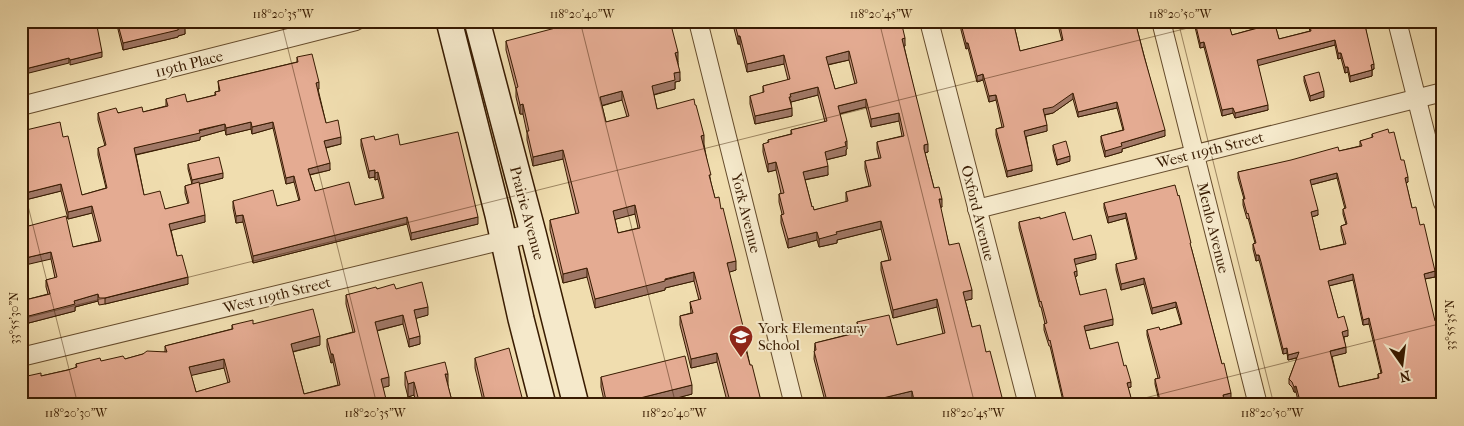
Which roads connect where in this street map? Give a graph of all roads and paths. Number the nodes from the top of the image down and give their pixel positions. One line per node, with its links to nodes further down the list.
1 (356, 21): 10 (street, 119th Place)
2 (449, 21): 15 (main road, Prairie Avenue)
3 (476, 21): 14 (main road, Prairie Avenue)
4 (698, 21): 19 (street, York Avenue)
5 (929, 21): 13 (street, Oxford Avenue)
6 (1161, 21): 11 (street, Menlo Avenue)
7 (1397, 21): 9 (street)
8 (1443, 92): 9 (street, West 119th Street)
9 (1417, 98): 11 (street, West 119th Street); 12 (street)
10 (21, 106)
11 (1194, 154): 13 (street, West 119th Street); 21 (street, Menlo Avenue)
12 (1443, 203)
13 (977, 209): 20 (street, Oxford Avenue)
14 (533, 233): 15 (street, West 119th Street); 18 (main road, Prairie Avenue)
15 (503, 241): 16 (street, West 119th Street); 17 (main road, Prairie Avenue)
16 (21, 357)
17 (543, 405)
18 (576, 405)
19 (794, 405)
20 (1028, 405)
21 (1258, 405)

